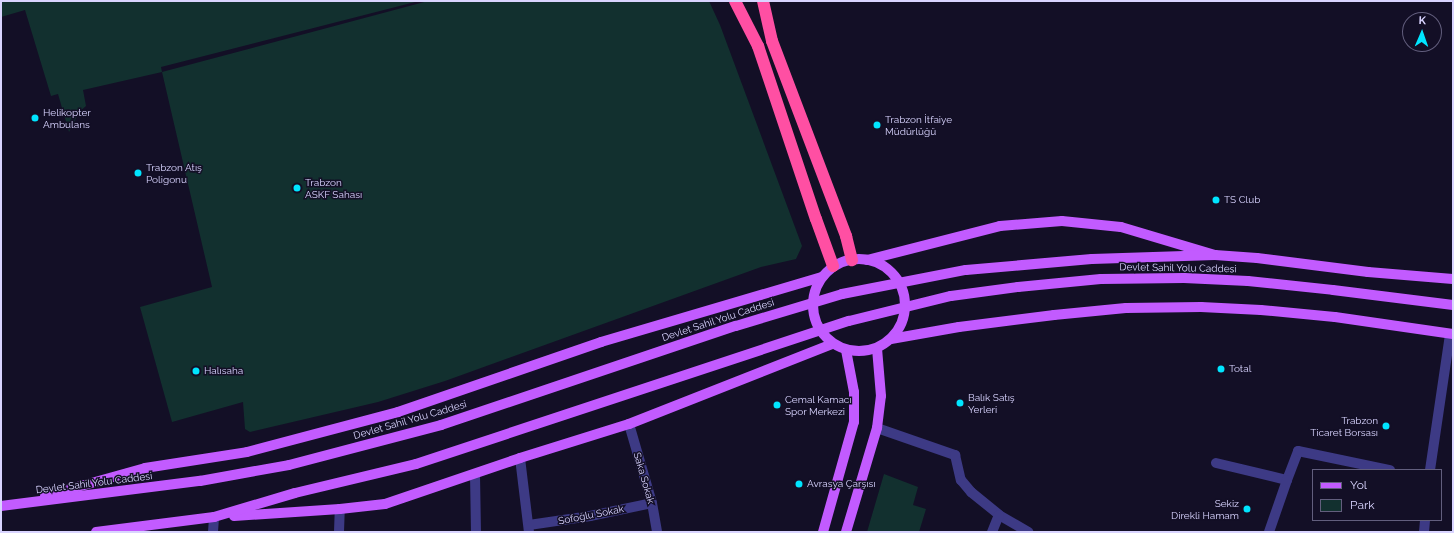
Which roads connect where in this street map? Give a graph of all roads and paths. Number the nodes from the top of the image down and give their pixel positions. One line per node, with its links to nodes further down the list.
1 (735, 1): 6 (highway)
2 (744, 1): 6 (highway)
3 (758, 1): 5 (highway)
4 (763, 1): 5 (highway)
5 (772, 41): 8 (highway)
6 (758, 46): 10 (highway)
7 (1215, 255): 9 (main road); 12 (main road); 28 (main road, Devlet Sahil Yolu Caddesi)
8 (852, 260): 9 (main road); 10 (main road)
9 (867, 260): 15 (main road)
10 (834, 266): 11 (main road)
11 (822, 277): 16 (main road); 28 (main road)
12 (1453, 279)
13 (1453, 305): 31 (main road, Devlet Sahil Yolu Caddesi)
14 (1452, 334): 15 (main road); 24 (street)
15 (890, 339): 17 (main road)
16 (832, 344): 18 (main road); 19 (main road)
17 (877, 348): 18 (main road); 20 (main road)
18 (846, 350): 39 (main road)
19 (629, 424): 21 (main road); 27 (street, Saka Sokak)
20 (877, 428): 30 (street); 40 (main road)
21 (520, 458): 25 (main road); 33 (street)
22 (1216, 463): 26 (street)
23 (1385, 469): 26 (street)
24 (1430, 469)
25 (475, 475): 29 (main road); 37 (street)
26 (1287, 480): 43 (street)
27 (652, 503): 33 (street, Sofoğlu Sokak); 38 (street, Saka Sokak)
28 (6, 506)
29 (340, 509): 31 (main road); 36 (street)
30 (999, 515): 41 (street); 42 (street)
31 (214, 517): 34 (main road, Devlet Sahil Yolu Caddesi); 35 (street)
32 (1425, 521): 44 (street)
33 (529, 529)
34 (96, 532)
35 (213, 532)
36 (338, 532)
37 (476, 532)
38 (657, 532)
39 (823, 532)
40 (846, 532)
41 (992, 532)
42 (1028, 532)
43 (1269, 532)
44 (1424, 532)

